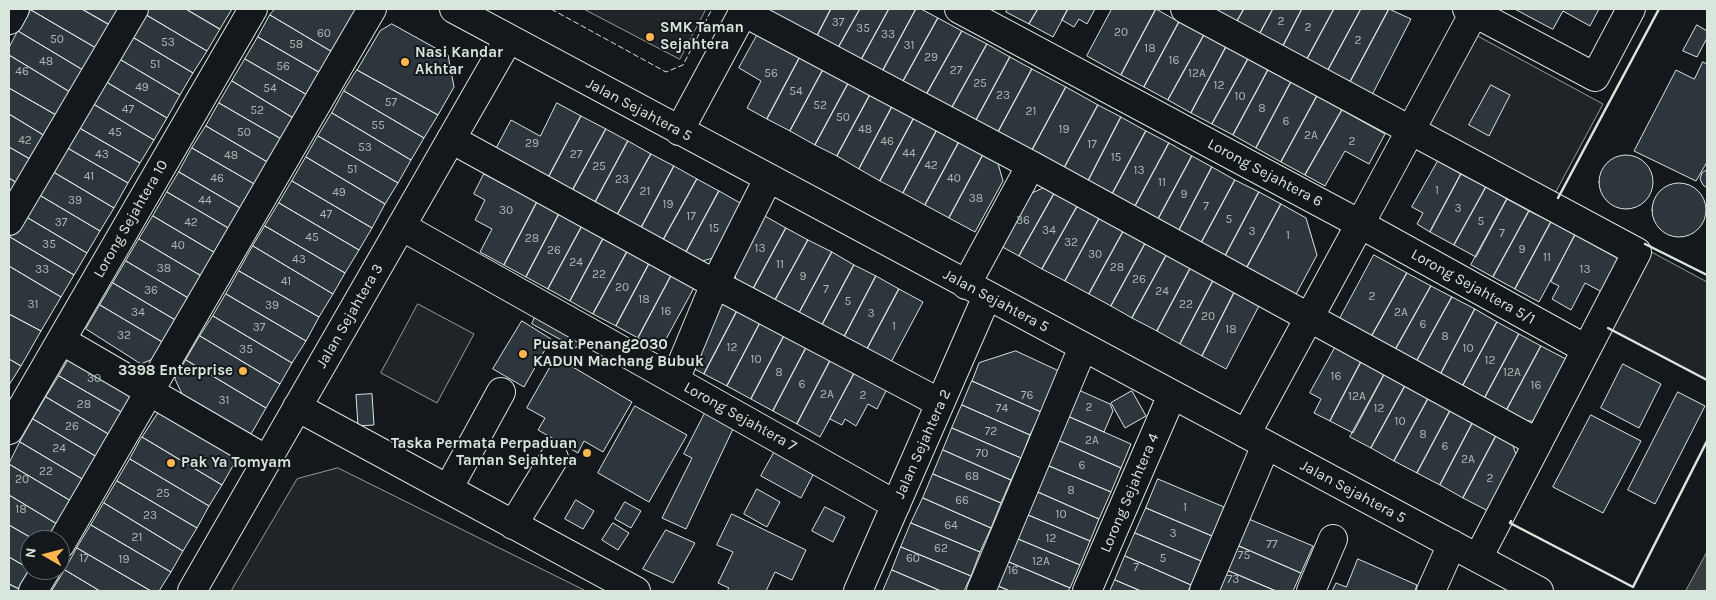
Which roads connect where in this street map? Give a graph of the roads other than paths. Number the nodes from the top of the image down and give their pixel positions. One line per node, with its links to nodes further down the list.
1 (15, 9): 11 (street)
2 (134, 9): 18 (street)
3 (253, 9): 24 (street, Lorong Sejahtera 10)
4 (372, 9): 28 (street)
5 (454, 9): 12 (street, Jalan Sejahtera 5)
6 (959, 9): 19 (street, Lorong Sejahtera 6)
7 (1184, 9): 13 (street)
8 (1631, 9): 10 (street)
9 (744, 10): 14 (street); 16 (street)
10 (1472, 10): 13 (street)
11 (9, 20)
12 (508, 40): 14 (street, Jalan Sejahtera 5); 15 (street, Jalan Sejahtera 3)
13 (1410, 130): 19 (street); 26 (street)
14 (679, 131): 17 (street, Jalan Sejahtera 5)
15 (451, 139): 20 (street, Jalan Sejahtera 3); 21 (street)
16 (1031, 165): 22 (street, Jalan Sejahtera 2); 23 (street)
17 (768, 179): 21 (street); 22 (street, Jalan Sejahtera 5)
18 (9, 222)
19 (1360, 224): 23 (street); 26 (street, Lorong Sejahtera 5/1)
20 (402, 226): 27 (street, Lorong Sejahtera 7); 32 (street, Jalan Sejahtera 3)
21 (715, 284): 27 (street); 31 (street)
22 (977, 290): 25 (street, Jalan Sejahtera 5); 31 (street, Jalan Sejahtera 2)
23 (1309, 318): 34 (street); 35 (street)
24 (61, 340): 28 (street); 33 (street, Lorong Sejahtera 10)
25 (1083, 347): 30 (street, Jalan Sejahtera 5); 50 (street)
26 (1586, 349): 35 (street)
27 (675, 380): 39 (street, Lorong Sejahtera 7)
28 (150, 391): 37 (street); 41 (street)
29 (501, 392): 38 (street)
30 (1172, 395): 34 (street, Jalan Sejahtera 5); 51 (street, Lorong Sejahtera 4)
31 (940, 403): 39 (street, Jalan Sejahtera 2)
32 (297, 407): 37 (street, Jalan Sejahtera 3); 38 (street)
33 (9, 430)
34 (1256, 440): 43 (street, Jalan Sejahtera 5); 52 (street)
35 (1538, 444): 44 (street)
36 (554, 458): 40 (street)
37 (267, 460): 47 (street, Jalan Sejahtera 3)
38 (448, 489): 40 (street)
39 (896, 505): 49 (street, Jalan Sejahtera 2)
40 (513, 525): 48 (street)
41 (69, 530)
42 (1333, 539): 53 (street)
43 (1452, 544): 44 (street, Jalan Sejahtera 5); 54 (street)
44 (1478, 558): 55 (street, Jalan Sejahtera 5)
45 (40, 580): 46 (street)
46 (33, 591)
47 (192, 591)
48 (636, 591)
49 (858, 591)
50 (981, 591)
51 (1088, 591)
52 (1204, 591)
53 (1311, 591)
54 (1431, 591)
55 (1539, 591)

